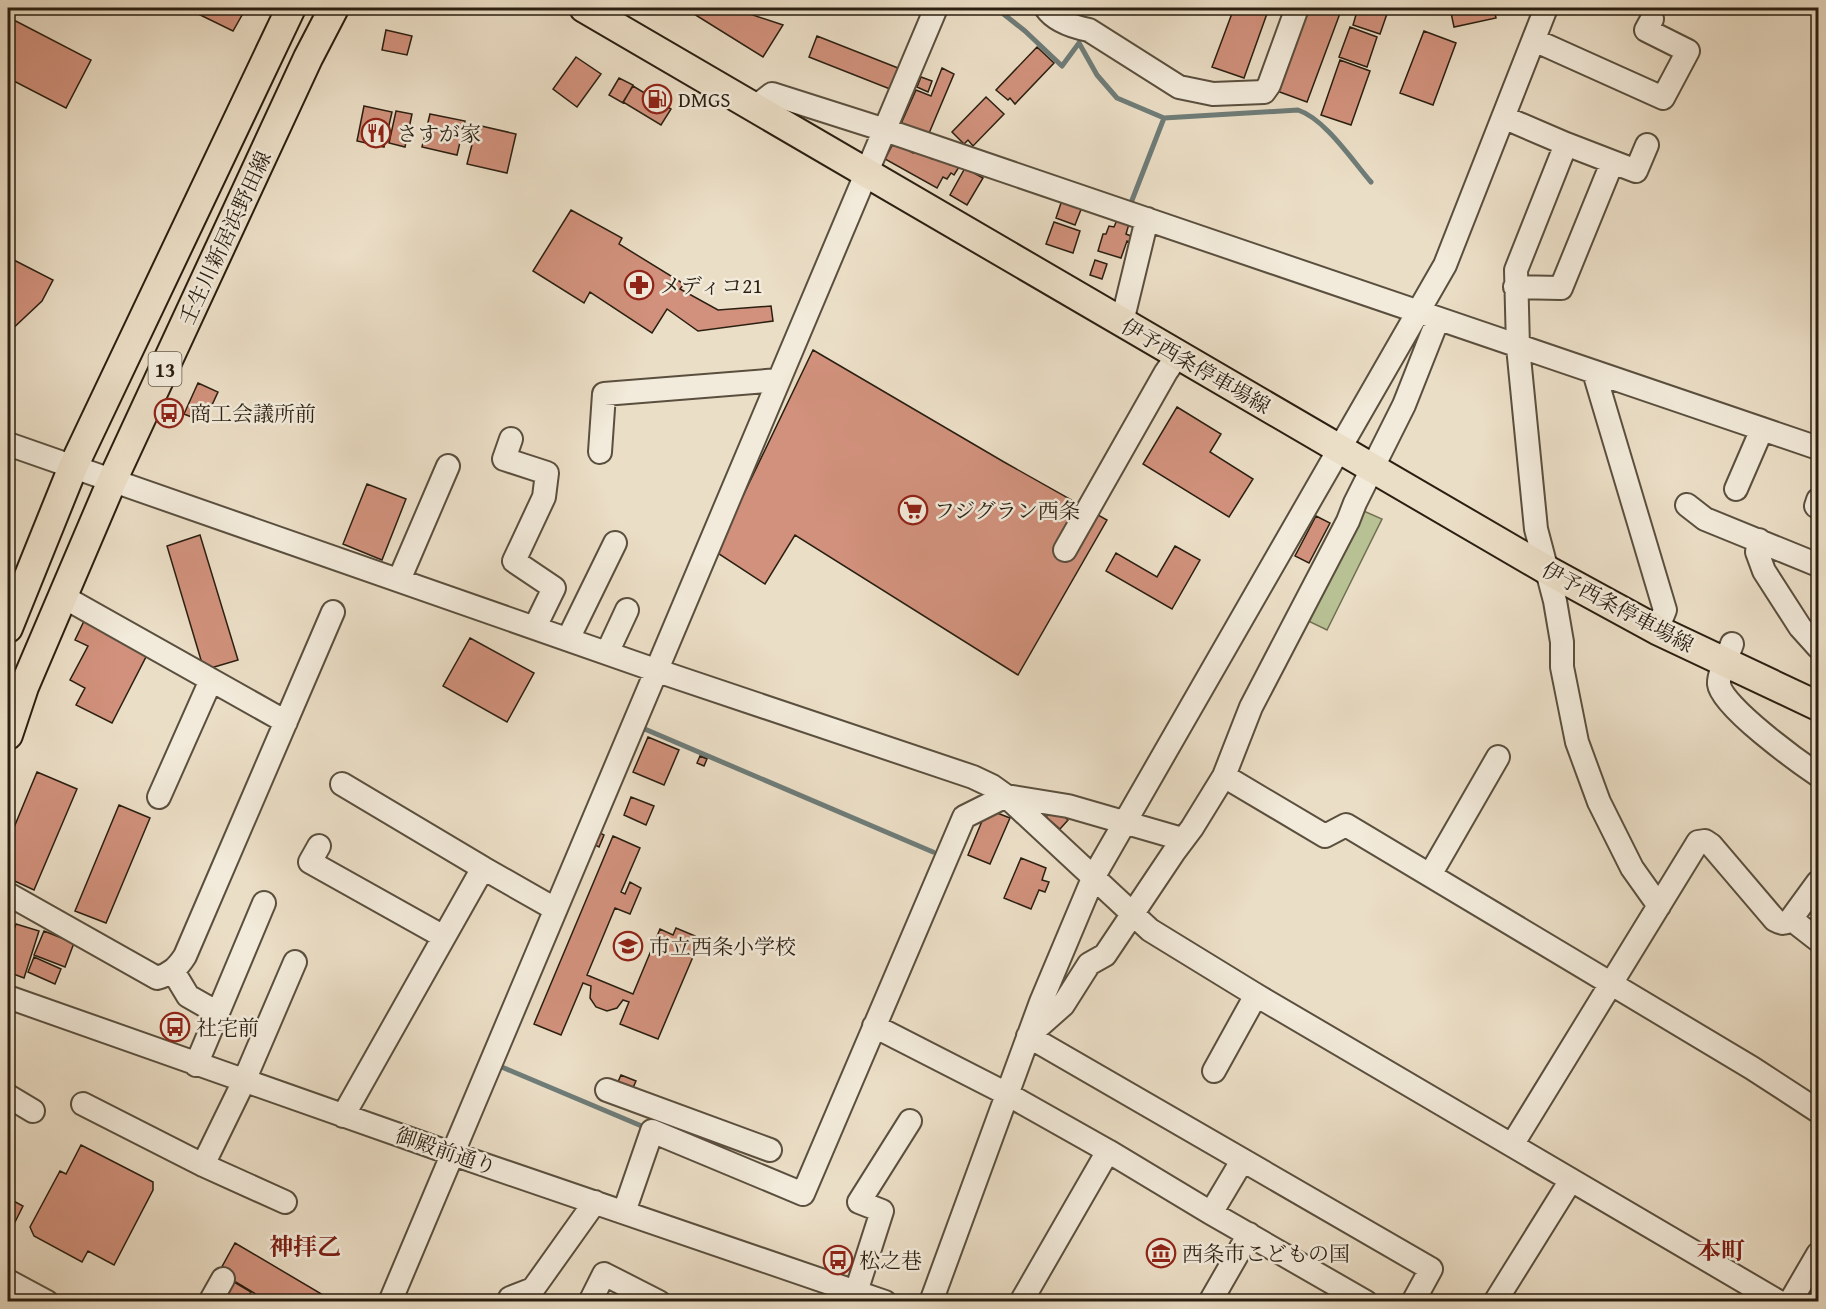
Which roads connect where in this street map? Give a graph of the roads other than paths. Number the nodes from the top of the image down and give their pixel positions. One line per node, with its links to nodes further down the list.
1 (291, 8): 32 (main road, 壬生川新居浜野田線 / 13)
2 (334, 8): 34 (main road, 壬生川新居浜野田線 / 13)
3 (584, 8): 10 (main road, 伊予西条停車場線)
4 (936, 8): 12 (street)
5 (1046, 8): 6 (street)
6 (1297, 8)
7 (1546, 8): 9 (street)
8 (1652, 19): 9 (street)
9 (1533, 40): 11 (street)
10 (754, 108): 12 (street); 16 (main road, 伊予西条停車場線)
11 (1503, 117): 13 (street); 19 (street)
12 (885, 130): 16 (street); 17 (street)
13 (1566, 144): 15 (street); 18 (street)
14 (1647, 145): 15 (street)
15 (1612, 163): 18 (street)
16 (867, 174): 20 (main road, 伊予西条停車場線); 24 (street)
17 (1147, 219): 19 (street); 20 (street)
18 (1515, 287): 21 (street)
19 (1428, 316): 21 (street); 29 (street); 33 (street)
20 (1122, 322): 22 (main road, 伊予西条停車場線)
21 (1518, 347): 23 (street); 41 (street)
22 (1178, 355): 29 (main road, 伊予西条停車場線); 39 (street)
23 (1594, 372): 25 (street); 48 (street)
24 (779, 380): 30 (street); 53 (street)
25 (1762, 429): 28 (street); 35 (street)
26 (511, 439): 46 (street)
27 (8, 444): 32 (street)
28 (1818, 448)
29 (1339, 450): 33 (main road, 伊予西条停車場線); 64 (street)
30 (600, 452)
31 (448, 465): 42 (street)
32 (73, 467): 34 (street); 47 (main road, 壬生川新居浜野田線 / 13)
33 (1372, 469): 41 (main road, 伊予西条停車場線); 60 (street)
34 (112, 481): 42 (street); 43 (main road, 壬生川新居浜野田線 / 13)
35 (1736, 489)
36 (1687, 505): 37 (street)
37 (1759, 540): 40 (street); 50 (street)
38 (615, 543): 49 (street)
39 (1065, 549)
40 (1818, 565)
41 (1547, 570): 48 (main road, 伊予西条停車場線); 73 (street)
42 (399, 580): 46 (street)
43 (62, 596): 54 (street); 57 (main road, 壬生川新居浜野田線 / 13)
44 (627, 610): 51 (street)
45 (333, 612): 56 (street)
46 (535, 627): 49 (street)
47 (8, 628)
48 (1657, 630): 52 (main road, 伊予西条停車場線)
49 (568, 639): 51 (street)
50 (1818, 646)
51 (607, 653): 53 (street)
52 (1729, 653): 55 (main road, 伊予西条停車場線); 59 (street)
53 (655, 670): 62 (street); 74 (street)
54 (211, 680): 56 (street); 63 (street)
55 (1818, 706)
56 (285, 722): 80 (street)
57 (8, 735)
58 (1498, 757): 68 (street)
59 (1818, 775)
60 (1224, 776): 65 (street); 68 (street)
61 (341, 784): 67 (street)
62 (1006, 796): 64 (street); 69 (street); 85 (street)
63 (159, 797)
64 (1123, 822): 65 (street); 69 (street)
65 (1182, 839): 75 (street)
66 (319, 846): 77 (street)
67 (483, 868): 74 (street); 77 (street)
68 (1430, 875): 81 (street)
69 (1094, 876): 75 (street); 86 (street)
70 (1818, 882): 76 (street)
71 (8, 894): 80 (street)
72 (264, 903): 84 (street)
73 (1659, 906): 76 (street); 81 (street)
74 (555, 909): 103 (street)
75 (1133, 913): 82 (street); 86 (street)
76 (1791, 919): 78 (street)
77 (444, 937): 97 (street)
78 (1818, 940)
79 (295, 962): 89 (street)
80 (173, 971): 84 (street)
81 (1611, 984): 96 (street); 100 (street)
82 (1256, 995): 88 (street); 100 (street)
83 (8, 997): 87 (street, 御殿前通り)
84 (218, 1013): 87 (street)
85 (874, 1026): 91 (street); 99 (street)
86 (1028, 1036): 91 (street); 104 (street)
87 (196, 1065): 89 (street, 御殿前通り)
88 (1214, 1071)
89 (244, 1081): 97 (street, 御殿前通り); 105 (street)
90 (607, 1090): 94 (street)
91 (1007, 1094): 102 (street); 123 (street)
92 (8, 1096): 95 (street)
93 (83, 1104): 105 (street)
94 (660, 1109): 99 (street); 101 (street)
95 (33, 1111)
96 (1818, 1111)
97 (343, 1116): 103 (street, 御殿前通り)
98 (910, 1121): 115 (street)
99 (652, 1131): 109 (street)
100 (1512, 1145): 106 (street)
101 (770, 1150)
102 (1108, 1151): 110 (street); 124 (street)
103 (453, 1154): 108 (street, 御殿前通り); 119 (street)
104 (1242, 1161): 110 (street); 127 (street)
105 (203, 1165): 107 (street)
106 (1571, 1180): 128 (street); 129 (street)
107 (285, 1202)
108 (595, 1202): 109 (street, 御殿前通り); 116 (street)
109 (624, 1212): 115 (street, 御殿前通り)
110 (1211, 1213): 111 (street)
111 (1249, 1234): 125 (street); 126 (street)
112 (1818, 1254): 130 (street)
113 (223, 1279): 118 (street)
114 (8, 1281): 117 (street)
115 (851, 1294): 122 (street, 御殿前通り)
116 (510, 1298)
117 (46, 1302)
118 (210, 1302)
119 (390, 1302)
120 (590, 1302): 121 (street)
121 (658, 1302)
122 (885, 1302)
123 (932, 1302)
124 (1021, 1302)
125 (1210, 1302)
126 (1366, 1302)
127 (1413, 1302)
128 (1495, 1302)
129 (1779, 1302)
130 (1790, 1302)

